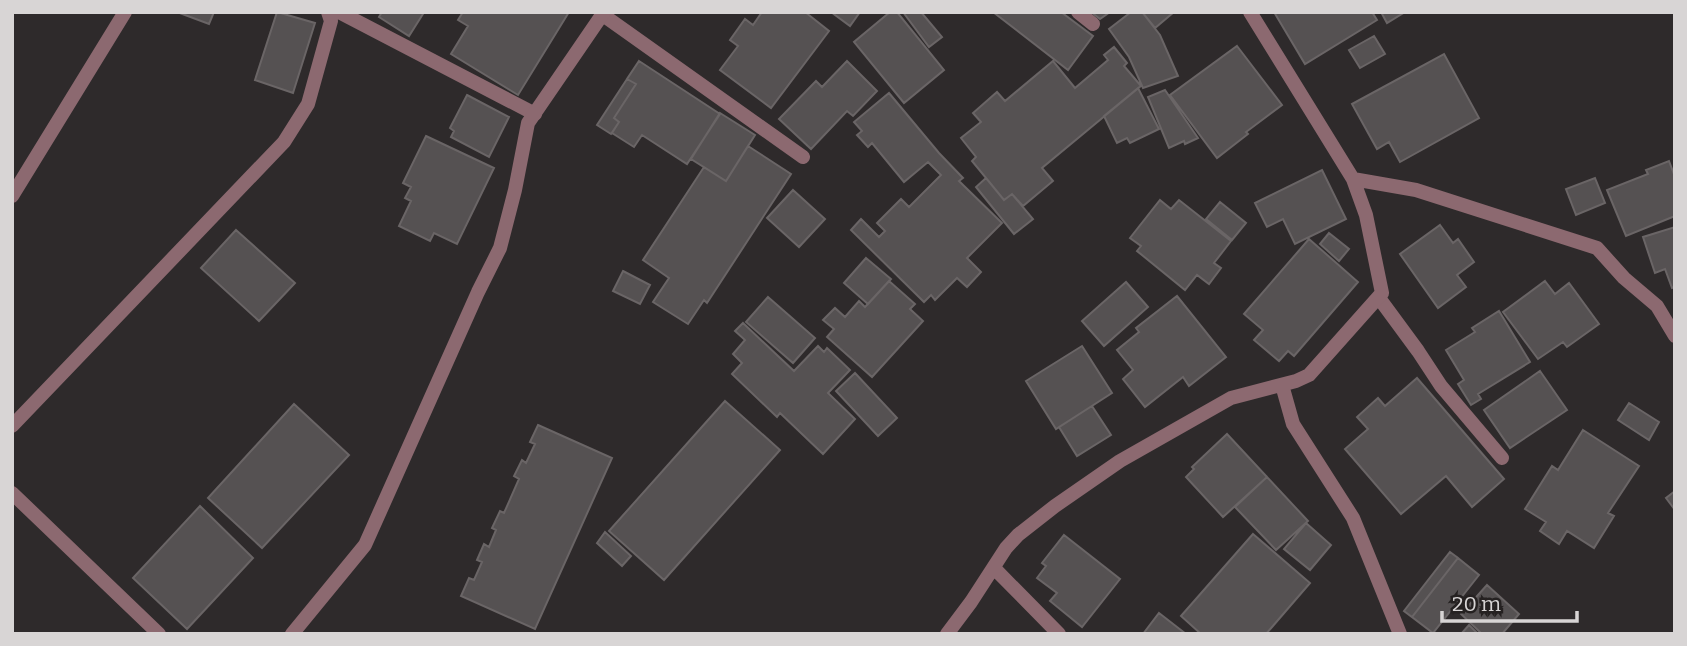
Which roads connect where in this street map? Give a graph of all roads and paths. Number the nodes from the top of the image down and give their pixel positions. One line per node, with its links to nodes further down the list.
1 (125, 12): 11 (street)
2 (328, 12): 15 (street)
3 (339, 12): 8 (street)
4 (1078, 12): 7 (street)
5 (1250, 12): 10 (street)
6 (603, 13): 8 (street); 9 (street)
7 (1094, 24)
8 (535, 114): 20 (street)
9 (803, 157)
10 (1353, 179): 12 (street); 13 (street)
11 (12, 196)
12 (1378, 298): 14 (street); 16 (street)
13 (1675, 336)
14 (1282, 385): 18 (street); 23 (street)
15 (12, 426)
16 (1502, 458)
17 (12, 493): 19 (street)
18 (995, 569): 21 (street); 22 (street)
19 (159, 634)
20 (292, 634)
21 (947, 634)
22 (1059, 634)
23 (1400, 634)

